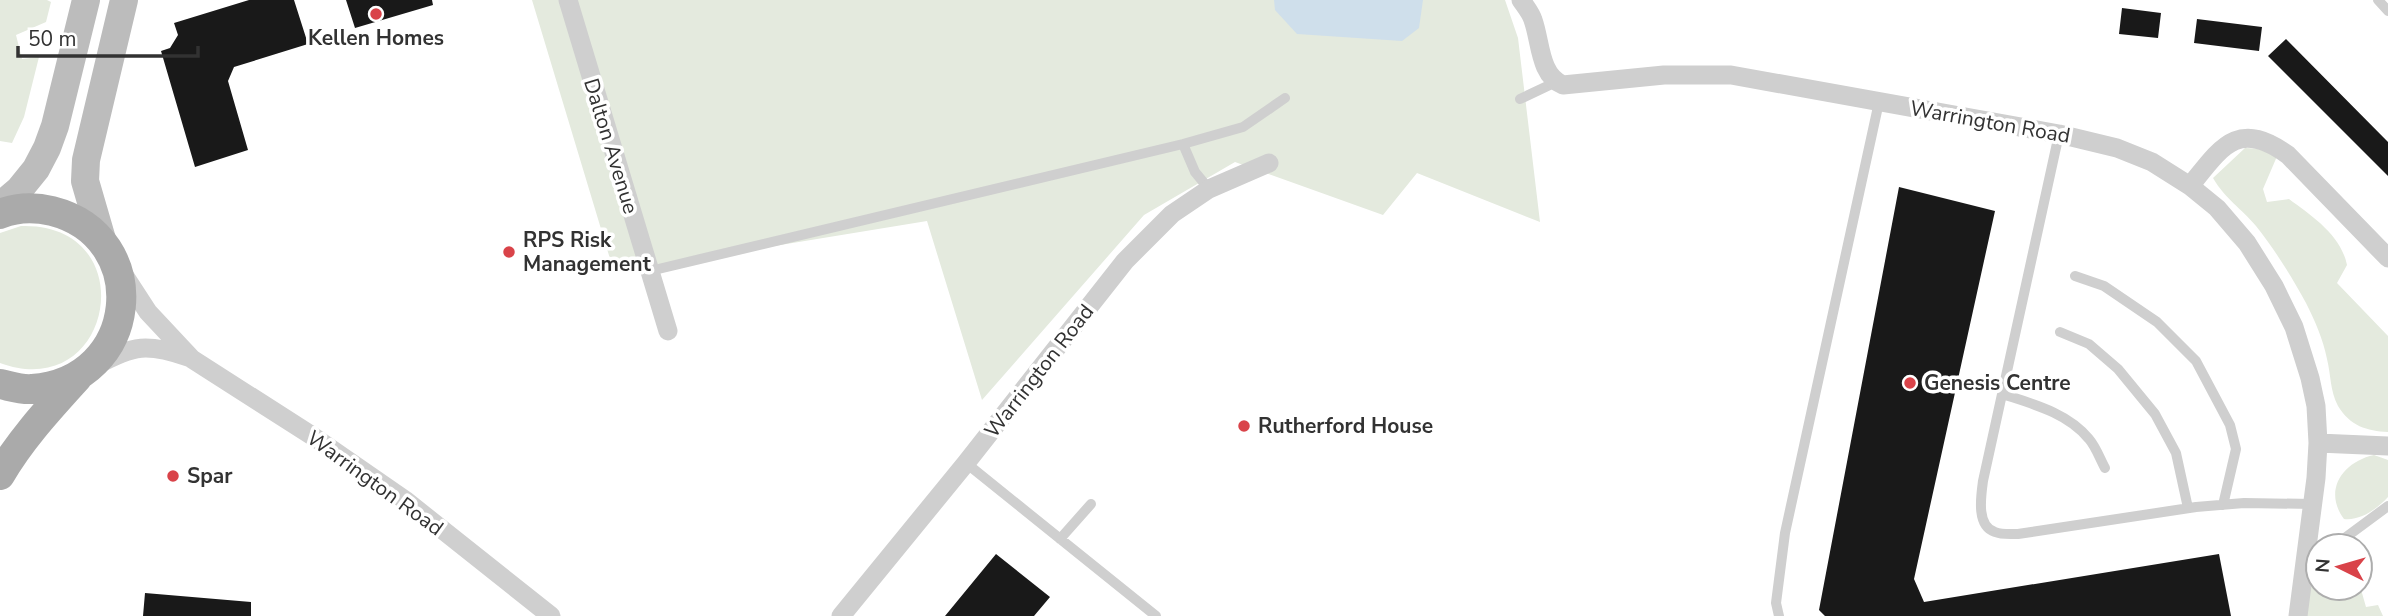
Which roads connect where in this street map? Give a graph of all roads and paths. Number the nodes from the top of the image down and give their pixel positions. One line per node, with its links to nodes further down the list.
1 (86, 0): 16 (street)
2 (124, 0): 18 (street)
3 (568, 0): 20 (street, Dalton Avenue)
4 (1521, 0): 7 (street)
5 (2378, 0): 6 (lane)
6 (2388, 11)
7 (1556, 82): 9 (lane, Warrington Road); 10 (street, Warrington Road)
8 (1285, 99): 12 (lane)
9 (1520, 99)
10 (1878, 102): 11 (street, Warrington Road); 45 (lane)
11 (2059, 134): 14 (street, Warrington Road); 27 (lane)
12 (1183, 144): 15 (lane); 20 (lane)
13 (1269, 163): 15 (street, Warrington Road)
14 (2190, 186): 19 (street); 28 (street, Warrington Road)
15 (1209, 189): 30 (street, Warrington Road)
16 (0, 206)
17 (0, 214): 18 (main road)
18 (106, 248): 24 (street, Warrington Road); 25 (main road)
19 (2388, 258)
20 (650, 271): 22 (street, Dalton Avenue)
21 (2075, 276): 34 (lane)
22 (668, 331)
23 (2060, 332): 37 (lane)
24 (192, 359): 25 (street, Warrington Road); 42 (street, Warrington Road)
25 (83, 373): 26 (main road); 32 (main road)
26 (0, 384)
27 (2002, 394): 31 (lane); 37 (lane)
28 (2318, 443): 29 (street); 35 (street, Warrington Road)
29 (2388, 446)
30 (966, 463): 40 (lane); 43 (street, Warrington Road)
31 (2105, 468)
32 (0, 475)
33 (1091, 504): 40 (lane)
34 (2223, 505): 35 (lane); 37 (lane)
35 (2313, 505): 38 (street, Warrington Road)
36 (2388, 506): 39 (lane)
37 (2188, 509)
38 (2312, 532)
39 (2353, 532)
40 (1060, 539): 44 (lane)
41 (2304, 590): 46 (street, Warrington Road)
42 (551, 616)
43 (841, 616)
44 (1156, 616)
45 (1779, 616)
46 (2298, 616)

